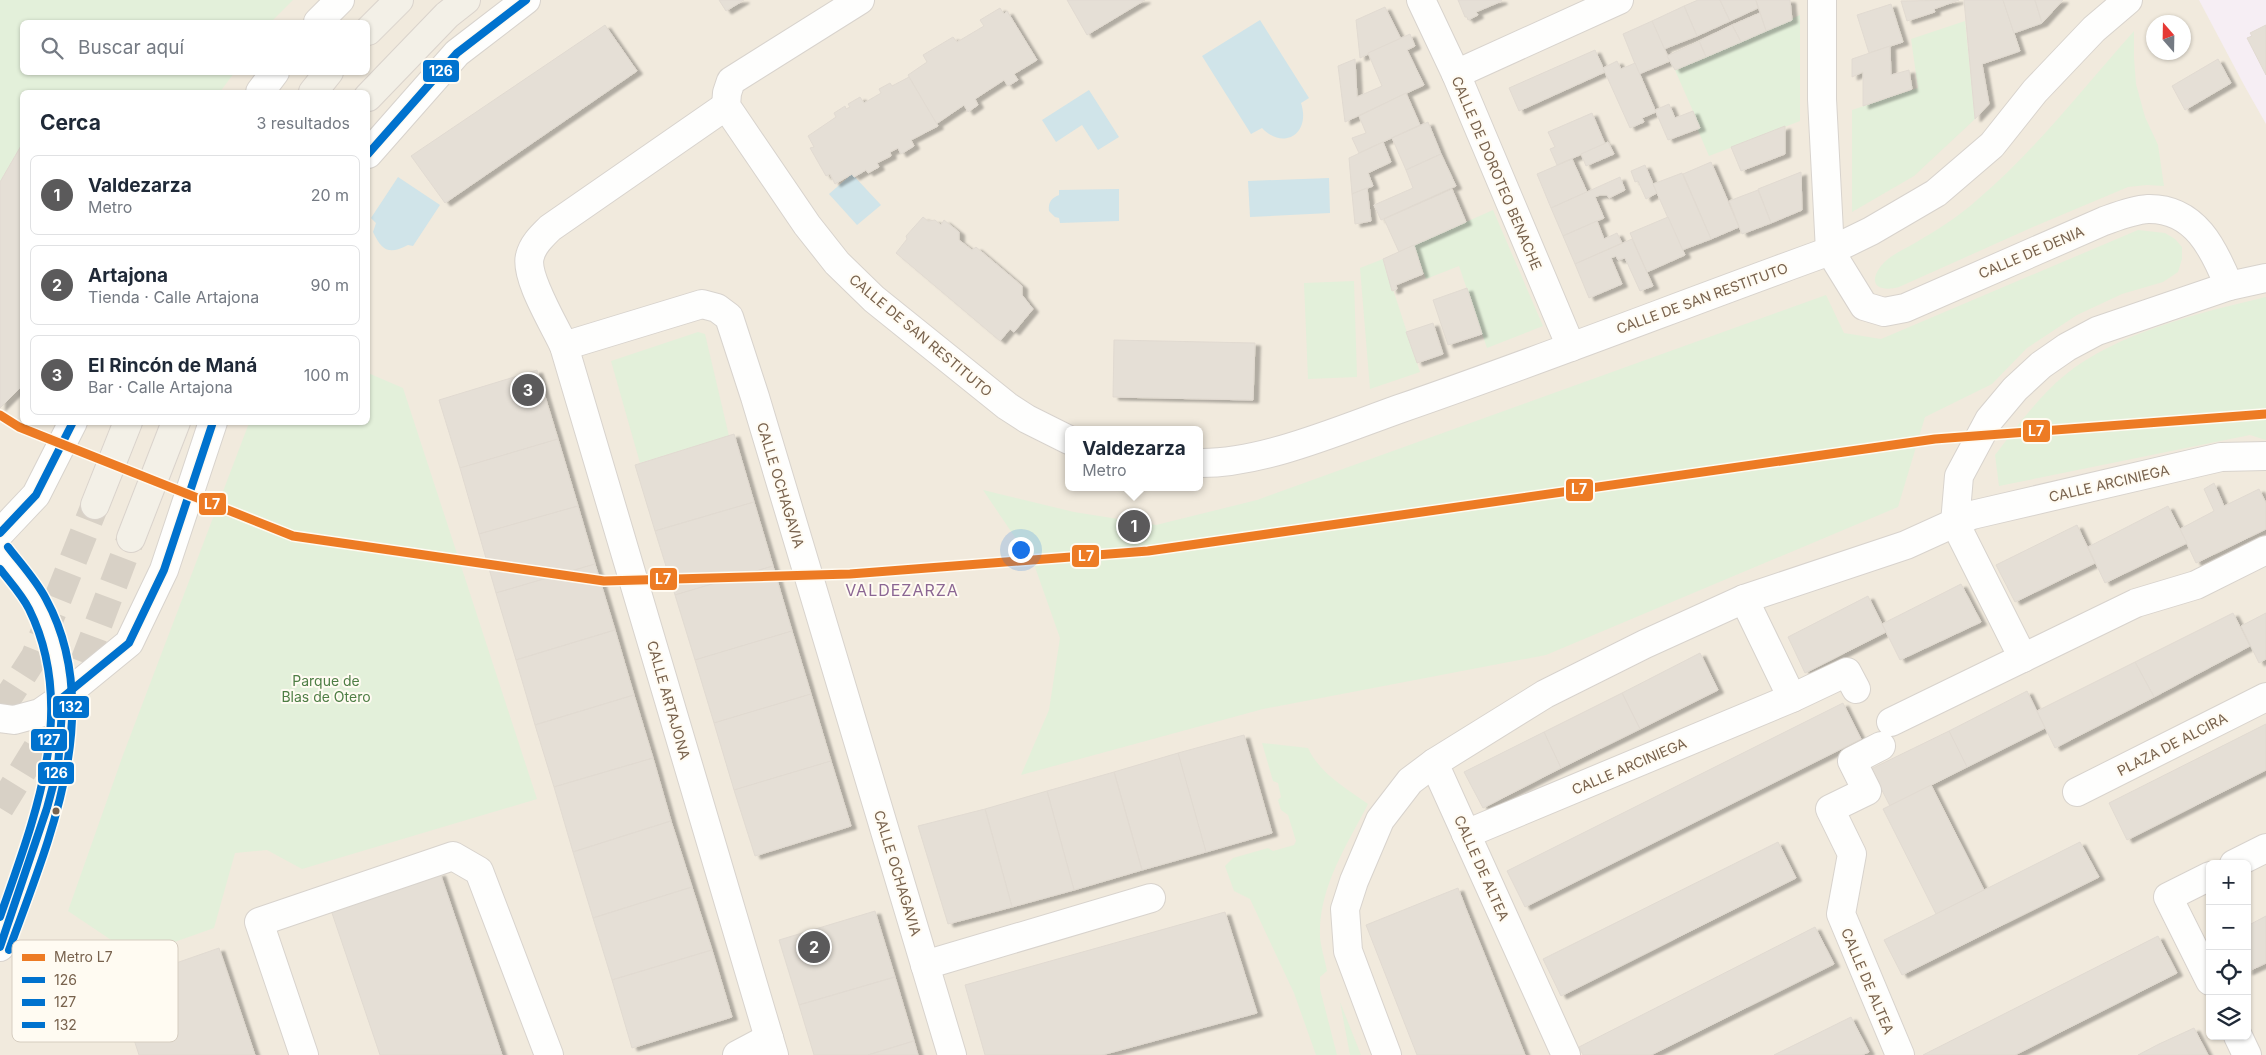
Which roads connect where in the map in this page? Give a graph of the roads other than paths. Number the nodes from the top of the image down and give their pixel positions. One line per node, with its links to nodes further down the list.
1 (340, 0): 10 (street)
2 (399, 0): 11 (main road)
3 (466, 0): 17 (main road)
4 (526, 0): 19 (street)
5 (860, 0): 18 (street)
6 (1421, 0): 12 (street, CALLE DE DOROTEO BENACHE)
7 (1619, 0): 12 (street)
8 (1822, 0): 20 (street)
9 (2128, 0): 20 (street, CALLE DE SAN RESTITUTO)
10 (320, 20)
11 (370, 29)
12 (1456, 74): 24 (street, CALLE DE DOROTEO BENACHE)
13 (273, 75): 15 (street)
14 (327, 75): 16 (main road)
15 (262, 90)
16 (315, 90)
17 (370, 95)
18 (726, 106): 23 (street); 29 (street, CALLE DE SAN RESTITUTO)
19 (370, 152)
20 (1830, 251): 22 (street, CALLE DE DENIA); 24 (street, CALLE DE SAN RESTITUTO)
21 (2266, 278): 22 (street)
22 (2229, 286): 33 (street)
23 (564, 346): 53 (street, CALLE OCHAGAVIA); 56 (street, CALLE ARTAJONA)
24 (1571, 347): 31 (street, CALLE DE SAN RESTITUTO)
25 (72, 425): 34 (street)
26 (127, 425): 32 (main road)
27 (175, 425): 35 (main road)
28 (212, 425): 41 (street)
29 (1065, 438)
30 (2266, 456): 33 (street, CALLE ARCINIEGA)
31 (1203, 463)
32 (95, 505)
33 (1955, 523): 38 (street, CALLE ARCINIEGA); 39 (street)
34 (0, 533)
35 (130, 538)
36 (2266, 550): 39 (street)
37 (0, 553): 41 (street)
38 (1744, 599): 43 (street); 45 (street, CALLE ARCINIEGA)
39 (2023, 658): 63 (street, CALLE DE ALTEA)
40 (1856, 689): 43 (street, CALLE ARCINIEGA)
41 (63, 697): 44 (street); 52 (street)
42 (2266, 697): 46 (street, PLAZA DE ALCIRA)
43 (1792, 698): 47 (street, CALLE ARCINIEGA)
44 (0, 718)
45 (1434, 763): 47 (street, CALLE DE ALTEA); 61 (street, CALLE ARCINIEGA)
46 (2077, 792)
47 (1466, 834): 62 (street, CALLE DE ALTEA)
48 (2266, 848): 49 (street)
49 (2242, 860)
50 (2206, 878): 54 (street)
51 (1151, 898): 53 (street)
52 (0, 947)
53 (925, 966): 60 (street, CALLE OCHAGAVIA)
54 (2206, 973)
55 (2240, 1040): 64 (street)
56 (772, 1047): 59 (street)
57 (304, 1055): 58 (street)
58 (548, 1055)
59 (737, 1055)
60 (952, 1055)
61 (1387, 1055)
62 (1566, 1055)
63 (1900, 1055)
64 (2247, 1055)

